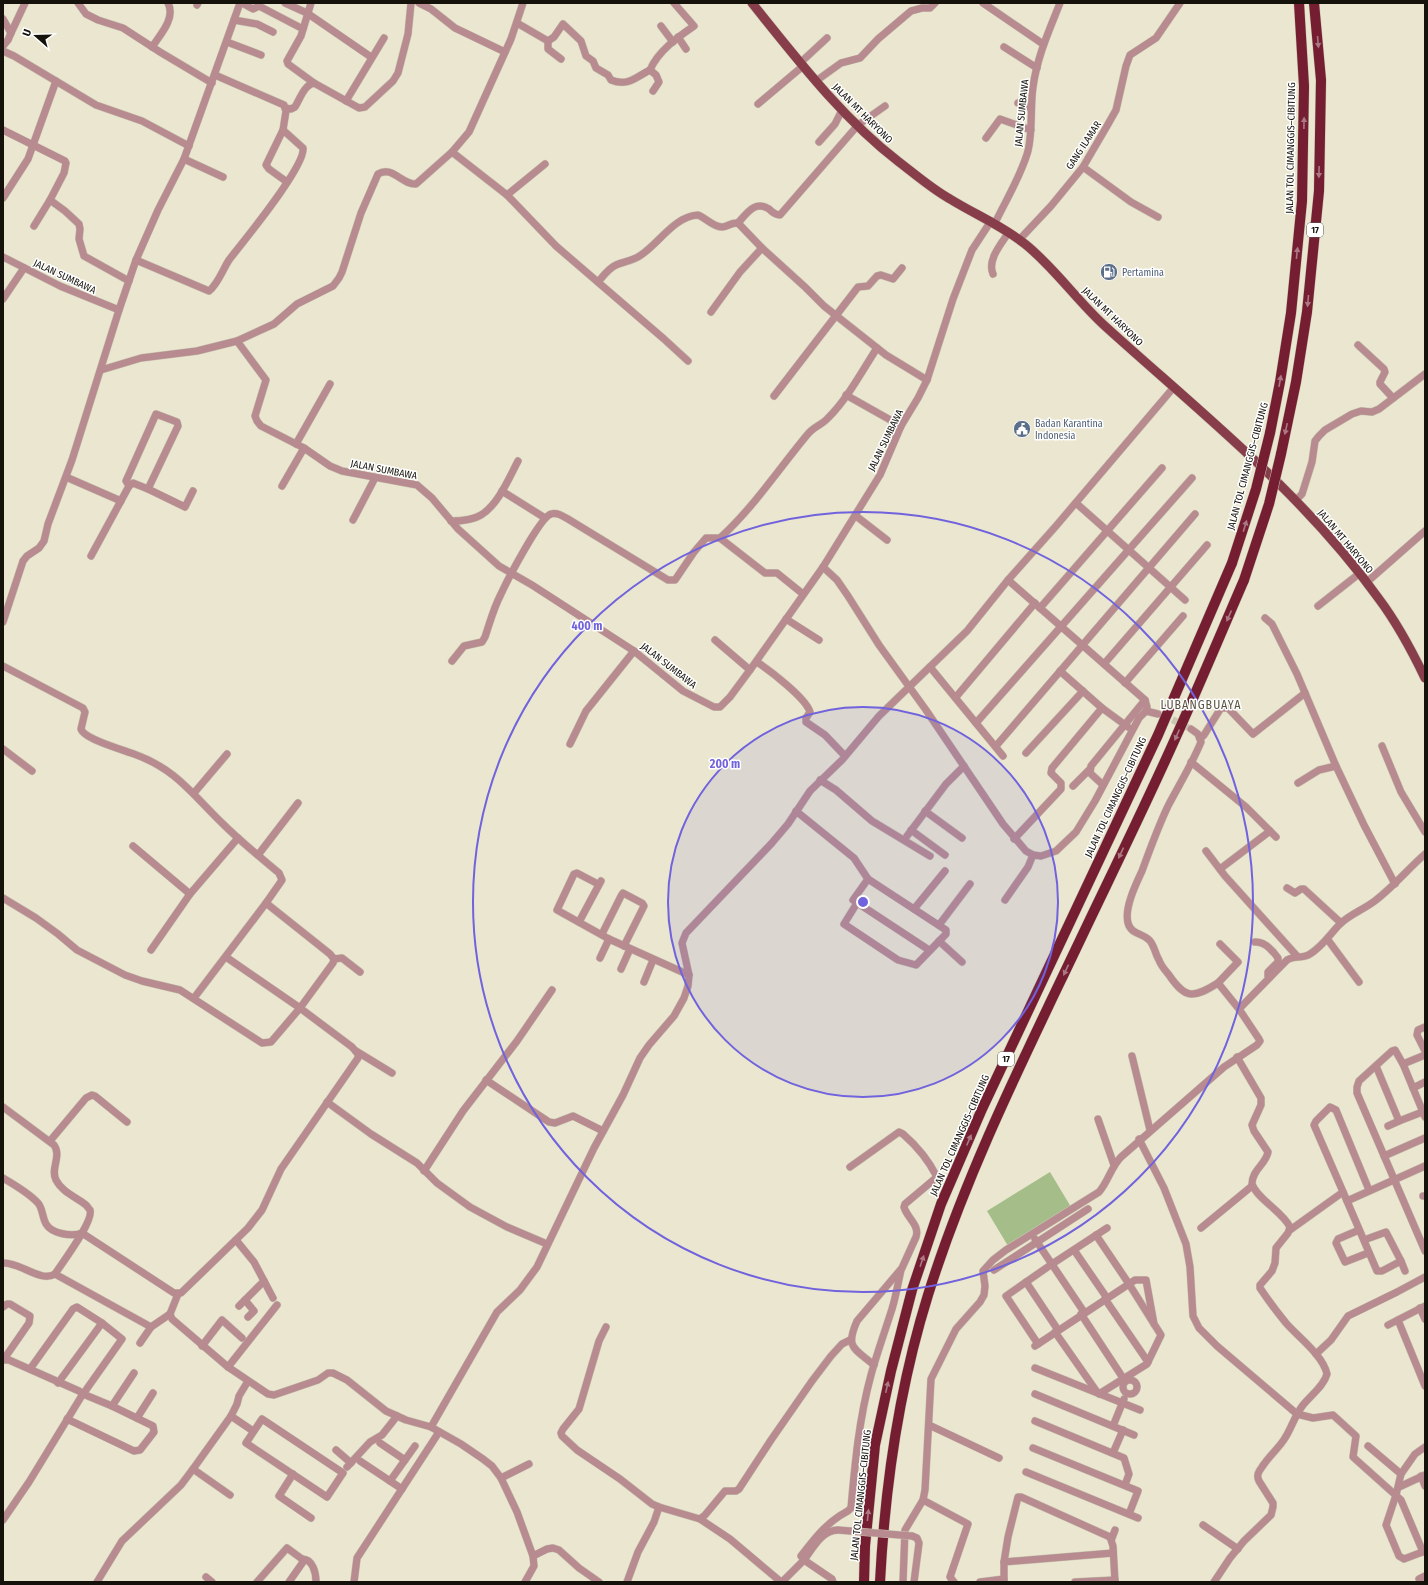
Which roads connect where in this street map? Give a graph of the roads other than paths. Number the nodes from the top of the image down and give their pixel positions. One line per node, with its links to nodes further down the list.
1 (25, 3): 25 (street)
2 (78, 3): 33 (street)
3 (168, 3): 33 (street)
4 (241, 3): 20 (street); 23 (street)
5 (285, 3): 18 (street)
6 (311, 3): 18 (street)
7 (411, 3): 50 (street)
8 (420, 3): 37 (street)
9 (523, 3): 21 (street)
10 (674, 3): 28 (street)
11 (752, 3): 41 (main road, JALAN MT HARYONO)
12 (935, 3): 46 (street)
13 (983, 3): 31 (street)
14 (1060, 3): 31 (street, JALAN SUMBAWA)
15 (1180, 3): 68 (street, GANG ILAMAR)
16 (1299, 3): 419 (highway, JALAN TOL CIMANGGIS–CIBITUNG / 17, one-way to 16, bridge)
17 (1314, 3): 420 (highway, 17, one-way to 420, bridge)
18 (307, 13): 23 (street); 39 (street)
19 (3, 19): 25 (street)
20 (234, 20): 24 (street); 30 (street)
21 (517, 23): 29 (street); 37 (street)
22 (661, 26): 28 (street)
23 (303, 29): 48 (street)
24 (273, 32)
25 (11, 33): 32 (street)
26 (384, 38): 39 (street)
27 (827, 38): 41 (street)
28 (676, 40): 35 (street); 43 (street)
29 (548, 41): 40 (street); 43 (street)
30 (227, 42): 38 (street); 44 (street)
31 (1043, 44): 42 (street, JALAN SUMBAWA)
32 (3, 46)
33 (152, 47): 47 (street)
34 (1004, 47): 42 (street)
35 (686, 49)
36 (3, 51): 45 (street)
37 (505, 52): 65 (street)
38 (262, 55)
39 (371, 57): 50 (street)
40 (561, 59)
41 (802, 64): 46 (main road, JALAN MT HARYONO); 52 (street)
42 (1037, 68): 55 (street, JALAN SUMBAWA)
43 (650, 70): 49 (street)
44 (215, 75): 47 (street); 54 (street)
45 (56, 81): 63 (street); 64 (street)
46 (816, 82): 56 (main road, JALAN MT HARYONO)
47 (212, 83): 64 (street)
48 (314, 83): 50 (street); 54 (street)
49 (653, 91)
50 (346, 101)
51 (1018, 103): 55 (street)
52 (758, 104)
53 (885, 106): 57 (street)
54 (286, 108): 59 (street)
55 (1032, 108): 60 (street, JALAN SUMBAWA)
56 (842, 110): 57 (main road, JALAN MT HARYONO); 62 (street)
57 (858, 125): 75 (main road, JALAN MT HARYONO); 76 (street)
58 (3, 130): 63 (street)
59 (283, 130): 70 (street); 70 (street)
60 (1031, 130): 61 (street); 75 (street, JALAN SUMBAWA)
61 (986, 138)
62 (819, 142)
63 (32, 144): 72 (street); 73 (street)
64 (189, 146): 66 (street)
65 (452, 152): 71 (street); 92 (street)
66 (184, 159): 69 (street); 82 (street)
67 (545, 164): 71 (street)
68 (1082, 167): 74 (street); 79 (street, GANG ILAMAR)
69 (223, 177)
70 (287, 182): 82 (street)
71 (507, 195): 87 (street)
72 (3, 198)
73 (50, 200): 77 (street); 86 (street)
74 (1158, 217)
75 (993, 222): 78 (main road, JALAN MT HARYONO); 98 (street, JALAN SUMBAWA)
76 (738, 223): 80 (street); 87 (street)
77 (34, 226)
78 (1008, 232): 79 (main road, JALAN MT HARYONO); 85 (street)
79 (1019, 240): 100 (main road, JALAN MT HARYONO)
80 (762, 248): 90 (street); 91 (street)
81 (3, 257): 83 (street, JALAN SUMBAWA)
82 (136, 260): 86 (street)
83 (24, 268): 88 (street); 89 (street, JALAN SUMBAWA)
84 (902, 268): 91 (street)
85 (993, 274)
86 (129, 280): 89 (street)
87 (598, 282): 95 (street)
88 (3, 299)
89 (119, 310): 96 (street)
90 (710, 312)
91 (836, 315): 94 (street); 102 (street)
92 (237, 341): 96 (street); 105 (street, JALAN SUMBAWA)
93 (1358, 345): 103 (street)
94 (877, 348): 98 (street); 101 (street)
95 (688, 361)
96 (100, 370): 109 (street)
97 (1425, 374): 103 (street)
98 (927, 380): 104 (street, JALAN SUMBAWA)
99 (330, 384): 105 (street)
100 (1174, 387): 117 (main road, JALAN MT HARYONO); 119 (street)
101 (846, 395): 104 (street); 127 (street)
102 (774, 396)
103 (1393, 398): 117 (street)
104 (901, 426): 121 (street, JALAN SUMBAWA)
105 (296, 444): 106 (street, JALAN SUMBAWA)
106 (304, 448): 110 (street, JALAN SUMBAWA); 113 (street)
107 (518, 461): 116 (street)
108 (1162, 468): 125 (street)
109 (66, 477): 118 (street); 146 (street)
110 (375, 478): 123 (street); 124 (street, JALAN SUMBAWA)
111 (1192, 478): 130 (street)
112 (129, 486): 114 (street); 114 (street); 118 (street)
113 (282, 486)
114 (148, 489): 115 (street)
115 (193, 491)
116 (502, 491): 122 (street); 124 (street)
117 (1296, 500): 134 (main road, JALAN MT HARYONO)
118 (121, 502): 131 (street)
119 (1076, 503): 125 (street); 136 (street)
120 (1195, 514): 133 (street)
121 (856, 516): 128 (street); 132 (street, JALAN SUMBAWA)
122 (545, 518): 127 (street); 135 (street)
123 (353, 520)
124 (451, 521): 135 (street, JALAN SUMBAWA)
125 (1107, 531): 130 (street); 141 (street)
126 (1425, 531): 137 (street)
127 (720, 538): 139 (street)
128 (887, 540)
129 (1207, 545): 138 (street)
130 (1129, 549): 133 (street); 147 (street)
131 (90, 556)
132 (823, 567): 139 (street, JALAN SUMBAWA); 161 (street)
133 (1150, 568): 138 (street); 150 (street)
134 (1360, 573): 137 (main road, JALAN MT HARYONO); 142 (street)
135 (512, 574): 151 (street, JALAN SUMBAWA); 152 (street)
136 (1008, 580): 141 (street); 156 (street)
137 (1367, 582): 159 (main road, JALAN MT HARYONO)
138 (1170, 587): 140 (street); 154 (street)
139 (803, 594): 145 (street, JALAN SUMBAWA)
140 (1185, 600)
141 (1037, 605): 147 (street); 164 (street)
142 (1318, 606)
143 (1183, 616): 160 (street)
144 (1265, 618): 163 (street)
145 (786, 619): 149 (street); 153 (street, JALAN SUMBAWA)
146 (3, 622)
147 (1062, 626): 150 (street); 169 (street)
148 (715, 640): 157 (street)
149 (818, 640)
150 (1082, 645): 154 (street); 158 (street)
151 (634, 650): 157 (street, JALAN SUMBAWA); 174 (street)
152 (452, 661)
153 (757, 662): 157 (street, JALAN SUMBAWA); 180 (street)
154 (1104, 664): 160 (street)
155 (3, 666): 191 (street)
156 (930, 667): 161 (street); 164 (street)
157 (750, 670)
158 (1060, 671): 162 (street); 175 (street)
159 (1425, 678)
160 (1125, 683): 165 (street)
161 (909, 686): 180 (street); 183 (street)
162 (1083, 691): 166 (street); 178 (street)
163 (1305, 693): 173 (street); 184 (street)
164 (956, 697): 169 (street)
165 (1145, 700): 167 (street); 170 (street)
166 (1102, 708): 170 (street); 200 (street)
167 (1146, 711): 168 (street); 172 (street)
168 (1158, 714)
169 (976, 723): 175 (street)
170 (1124, 725): 172 (street); 185 (street)
171 (1191, 729): 173 (street)
172 (1132, 731): 189 (street)
173 (1200, 738): 182 (street)
174 (570, 744)
175 (996, 746): 181 (street)
176 (1382, 746): 196 (street)
177 (3, 749): 186 (street)
178 (1026, 753)
179 (227, 754): 191 (street)
180 (845, 756): 187 (street)
181 (1003, 756)
182 (1191, 762): 195 (street); 244 (street)
183 (964, 766): 194 (street); 200 (street)
184 (1336, 766): 188 (street); 212 (street)
185 (1090, 770): 189 (street); 190 (street)
186 (32, 771)
187 (820, 780): 193 (street); 207 (street)
188 (1298, 783)
189 (1103, 785): 206 (street)
190 (1073, 786)
191 (194, 793): 198 (street)
192 (298, 803): 204 (street)
193 (796, 811): 210 (street); 240 (street)
194 (925, 811): 199 (street); 205 (street)
195 (1270, 831): 197 (street); 208 (street)
196 (1425, 832)
197 (1276, 837)
198 (238, 838): 204 (street); 214 (street)
199 (962, 838)
200 (1014, 839): 206 (street)
201 (133, 846): 214 (street)
202 (1206, 851): 208 (street)
203 (1425, 854): 212 (street)
204 (258, 855): 218 (street)
205 (945, 855)
206 (1033, 855): 216 (street)
207 (930, 856)
208 (1220, 869): 232 (street)
209 (945, 871): 219 (street)
210 (868, 879): 217 (street); 219 (street)
211 (970, 884): 222 (street)
212 (1395, 884): 221 (street)
213 (1288, 888): 221 (street)
214 (190, 894): 230 (street)
215 (3, 898): 246 (street)
216 (1005, 900)
217 (857, 903): 231 (street); 231 (street)
218 (266, 904): 233 (street); 235 (street)
219 (914, 910): 222 (street)
220 (579, 922): 220 (street); 223 (street)
221 (1341, 923): 225 (street)
222 (939, 925): 226 (street)
223 (602, 934): 224 (street); 229 (street)
224 (609, 938): 229 (street); 234 (street)
225 (1328, 940): 232 (street); 243 (street)
226 (939, 941): 231 (street); 237 (street)
227 (1255, 942): 241 (street)
228 (1220, 944): 244 (street)
229 (627, 947): 236 (street); 238 (street)
230 (151, 950)
231 (929, 950)
232 (1297, 956): 241 (street)
233 (226, 957): 246 (street); 247 (street)
234 (600, 958)
235 (334, 959): 239 (street); 247 (street)
236 (653, 960): 240 (street); 242 (street)
237 (962, 962)
238 (621, 969)
239 (360, 972)
240 (689, 976): 269 (street)
241 (1269, 978): 248 (street)
242 (644, 982)
243 (1359, 982)
244 (1218, 983): 248 (street)
245 (552, 990): 258 (street)
246 (194, 998): 247 (street)
247 (300, 1008): 250 (street)
248 (1239, 1009): 254 (street)
249 (1425, 1027): 251 (street)
250 (356, 1051): 257 (street); 261 (street)
251 (1425, 1051)
252 (1425, 1055): 255 (street)
253 (1132, 1056): 268 (street)
254 (1237, 1057): 268 (street); 280 (street)
255 (1403, 1064): 256 (street); 260 (street)
256 (1376, 1066): 265 (street); 273 (street)
257 (392, 1073)
258 (486, 1080): 269 (street); 277 (street)
259 (1425, 1082): 260 (street)
260 (1413, 1088): 263 (street)
261 (328, 1102): 277 (street); 292 (street)
262 (3, 1107): 272 (street)
263 (1424, 1113): 265 (street)
264 (1098, 1119): 274 (street)
265 (1399, 1121): 267 (street)
266 (127, 1122): 272 (street)
267 (1388, 1126)
268 (1150, 1130): 271 (street)
269 (603, 1131): 295 (street)
270 (1425, 1138): 273 (street)
271 (1139, 1139): 274 (street); 353 (street)
272 (50, 1141): 289 (street)
273 (1384, 1156): 279 (street)
274 (1114, 1164): 290 (street)
275 (1425, 1166): 279 (street)
276 (850, 1167): 302 (street)
277 (424, 1171): 295 (street)
278 (3, 1178): 289 (street)
279 (1394, 1179): 281 (street); 297 (street)
280 (1252, 1186): 286 (street); 287 (street)
281 (1369, 1190): 282 (street); 283 (street)
282 (1343, 1192): 283 (street); 287 (street)
283 (1347, 1200): 288 (street)
284 (1088, 1209): 294 (street)
285 (1107, 1228): 291 (street)
286 (1201, 1228)
287 (1290, 1230): 333 (street)
288 (1359, 1230): 293 (street); 298 (street)
289 (82, 1233): 305 (street); 310 (street)
290 (1031, 1234): 294 (street); 359 (street)
291 (1096, 1235): 296 (street); 309 (street)
292 (239, 1237): 307 (street); 310 (street)
293 (1364, 1240): 298 (street); 299 (street)
294 (1036, 1242): 301 (street); 303 (street)
295 (547, 1244): 361 (street)
296 (1074, 1250): 301 (street); 312 (street)
297 (1425, 1251)
298 (1368, 1253): 299 (street)
299 (1401, 1261): 304 (street)
300 (3, 1263): 305 (street)
301 (1052, 1264): 308 (street); 318 (street)
302 (902, 1268): 330 (street); 336 (street)
303 (994, 1270)
304 (1405, 1271)
305 (55, 1274): 327 (street)
306 (1425, 1277): 333 (street)
307 (264, 1281): 311 (street); 313 (street)
308 (1026, 1282): 328 (street); 328 (street)
309 (1129, 1284): 312 (street); 324 (street); 324 (street)
310 (178, 1294): 319 (street)
311 (273, 1298)
312 (1106, 1298): 318 (street); 335 (street)
313 (245, 1300): 315 (street); 320 (street)
314 (277, 1305): 337 (street)
315 (239, 1306)
316 (1423, 1307): 321 (street); 322 (street)
317 (3, 1308): 334 (street)
318 (1083, 1313): 328 (street); 341 (street)
319 (170, 1314): 327 (street); 332 (street)
320 (248, 1317)
321 (1425, 1319)
322 (1398, 1320): 325 (street); 344 (street)
323 (102, 1322): 339 (street); 343 (street); 348 (street)
324 (1154, 1324): 335 (street)
325 (1388, 1325)
326 (606, 1326): 391 (street)
327 (151, 1327): 331 (street)
328 (1056, 1331): 346 (street)
329 (242, 1338): 332 (street)
330 (850, 1340): 336 (street); 394 (street)
331 (140, 1343)
332 (202, 1346): 337 (street)
333 (1316, 1354): 353 (street)
334 (4, 1360): 339 (street)
335 (1148, 1362): 341 (street)
336 (874, 1365): 405 (street)
337 (228, 1367): 342 (street)
338 (1035, 1368): 346 (street)
339 (30, 1369): 343 (street)
340 (134, 1372): 351 (street)
341 (1124, 1380): 346 (street); 347 (street); 347 (street)
342 (248, 1381): 354 (street); 355 (street)
343 (58, 1383): 348 (street)
344 (1425, 1386)
345 (153, 1393): 356 (street)
346 (1098, 1393): 350 (street)
347 (1126, 1393): 350 (street)
348 (83, 1394): 351 (street); 357 (street)
349 (1035, 1394): 360 (street)
350 (1122, 1403): 352 (street); 360 (street)
351 (112, 1406): 356 (street)
352 (1140, 1410)
353 (1297, 1414): 389 (street); 400 (street)
354 (230, 1416): 363 (street); 377 (street)
355 (397, 1416): 361 (street); 371 (street)
356 (137, 1418): 357 (street)
357 (67, 1419): 396 (street)
358 (1035, 1421): 372 (street)
359 (929, 1425): 373 (street); 390 (street)
360 (1113, 1426): 362 (street)
361 (431, 1427): 364 (street)
362 (1123, 1430): 365 (street); 372 (street)
363 (254, 1431): 379 (street); 379 (street)
364 (439, 1432): 382 (street); 387 (street)
365 (1134, 1435)
366 (380, 1443): 374 (street)
367 (415, 1446): 374 (street)
368 (1368, 1446): 380 (street)
369 (1034, 1448): 384 (street)
370 (1425, 1448): 380 (street)
371 (336, 1450)
372 (1113, 1453): 384 (street)
373 (999, 1458)
374 (405, 1460): 383 (street)
375 (360, 1461): 383 (street)
376 (529, 1464): 382 (street)
377 (193, 1469): 388 (street); 409 (street)
378 (1026, 1472): 392 (street)
379 (293, 1474): 393 (street)
380 (1401, 1474): 386 (street)
381 (1423, 1475): 385 (street); 386 (street)
382 (501, 1478): 403 (street)
383 (390, 1481): 387 (street)
384 (1125, 1485): 392 (street)
385 (1425, 1486)
386 (1399, 1487): 389 (street)
387 (402, 1489): 413 (street)
388 (230, 1495)
389 (1396, 1495): 401 (street); 401 (street)
390 (923, 1500): 421 (street); 423 (street)
391 (659, 1507): 394 (street); 416 (street)
392 (1129, 1514): 395 (street)
393 (311, 1518)
394 (700, 1518): 417 (street)
395 (1138, 1518)
396 (3, 1520)
397 (1203, 1525): 400 (street)
398 (1115, 1530): 399 (street)
399 (1112, 1538): 402 (street); 406 (street)
400 (1238, 1549): 426 (street)
401 (1424, 1551)
402 (1113, 1553): 406 (street); 408 (street)
403 (533, 1556): 414 (street); 415 (street)
404 (302, 1559): 410 (street); 411 (street); 412 (street)
405 (804, 1560): 417 (street); 418 (street); 422 (street, bridge)
406 (1004, 1562): 407 (street)
407 (1004, 1581): 424 (street)
408 (1115, 1581): 425 (street)
409 (97, 1582)
410 (257, 1582)
411 (288, 1582)
412 (316, 1582)
413 (354, 1582)
414 (525, 1582)
415 (599, 1582)
416 (627, 1582)
417 (781, 1582)
418 (833, 1582)
419 (864, 1582)
420 (880, 1582)
421 (903, 1582)
422 (914, 1582)
423 (954, 1582)
424 (980, 1582)
425 (1075, 1582)
426 (1214, 1582)

